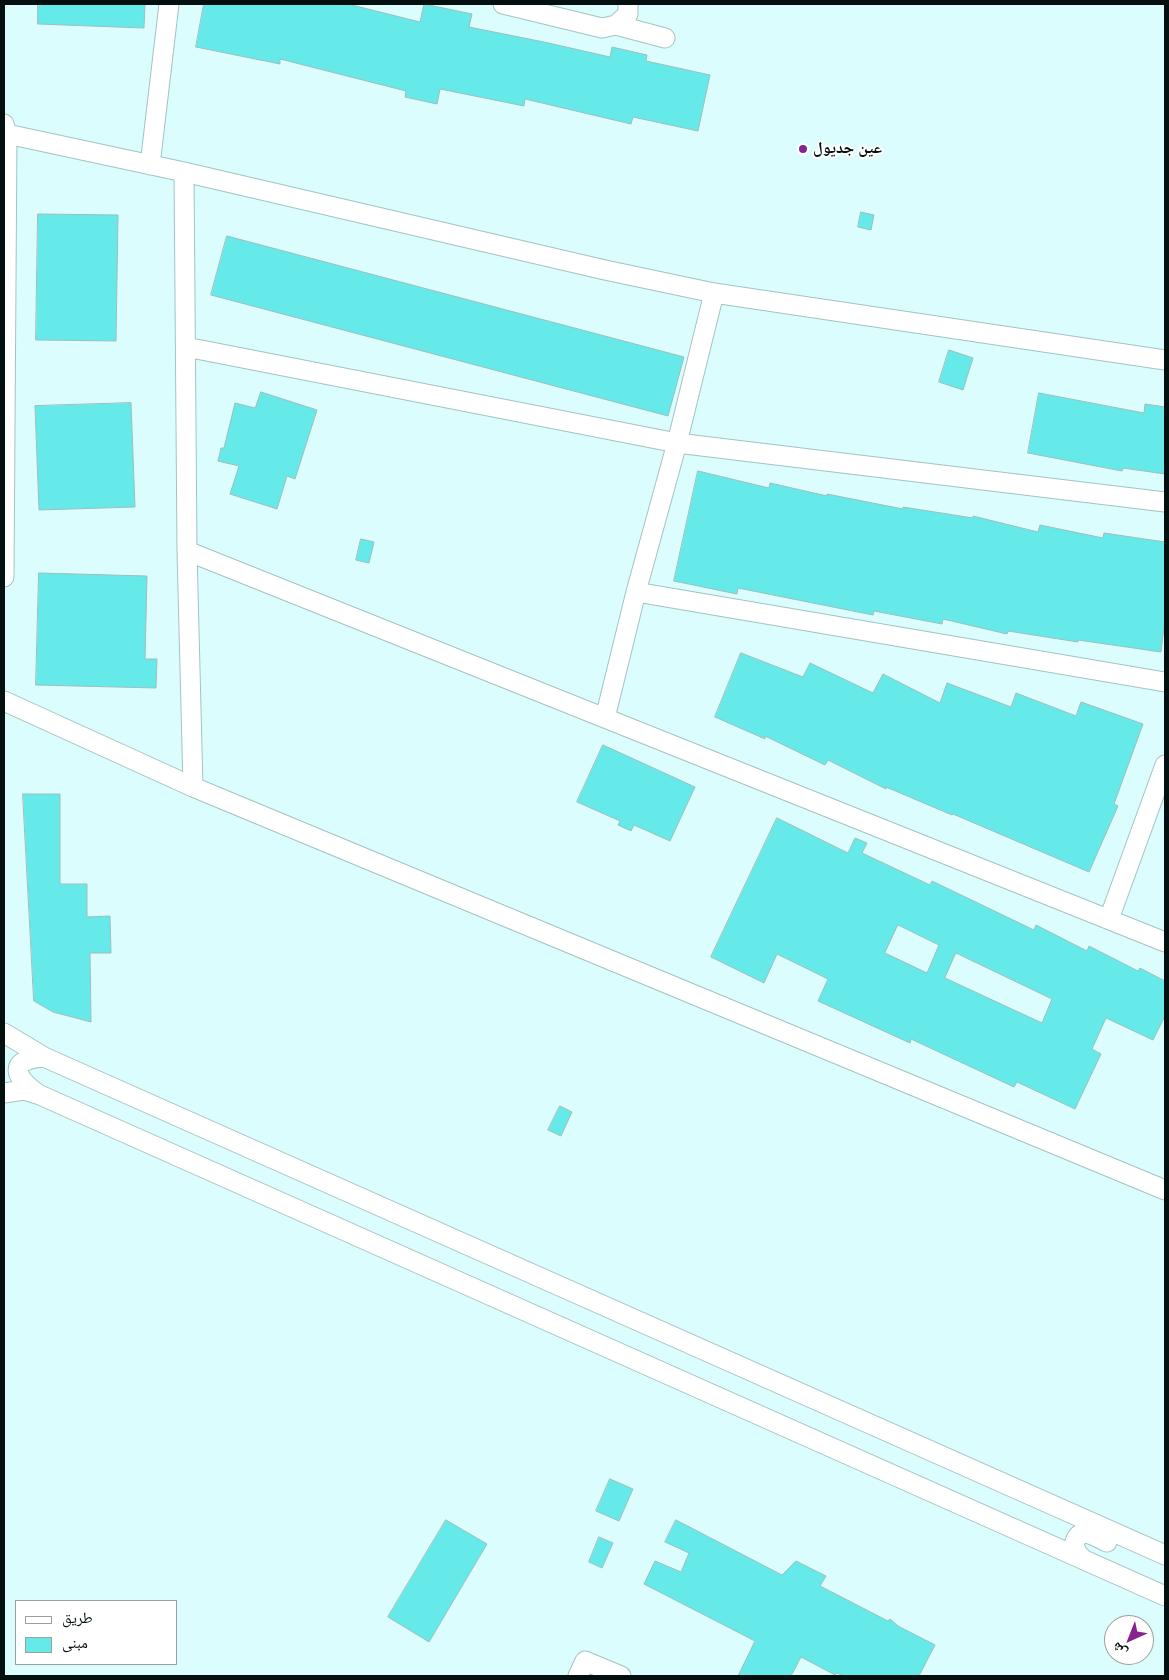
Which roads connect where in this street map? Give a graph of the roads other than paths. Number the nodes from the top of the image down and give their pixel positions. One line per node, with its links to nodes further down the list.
1 (168, 4): 7 (street)
2 (503, 4): 4 (street)
3 (628, 4): 4 (street)
4 (616, 26): 5 (street)
5 (665, 38)
6 (5, 129): 7 (street); 15 (street)
7 (150, 165): 8 (street)
8 (184, 172): 9 (street); 10 (street)
9 (714, 293): 11 (street); 12 (street)
10 (186, 347): 12 (street); 14 (street)
11 (1165, 360)
12 (677, 443): 13 (street); 16 (street)
13 (1165, 502)
14 (187, 551): 19 (street); 21 (street)
15 (4, 577)
16 (636, 592): 17 (street); 19 (street)
17 (1165, 682)
18 (4, 701): 21 (street)
19 (605, 718): 22 (street)
20 (1165, 765): 22 (street)
21 (193, 786): 28 (street)
22 (1109, 919): 23 (street)
23 (1165, 942)
24 (4, 1033): 25 (street)
25 (44, 1057): 27 (street); 29 (street)
26 (4, 1092): 27 (street)
27 (40, 1096): 30 (street)
28 (1165, 1190)
29 (1165, 1555)
30 (1084, 1560): 31 (street); 32 (street)
31 (1165, 1562)
32 (1165, 1596)
33 (578, 1676): 34 (street)
34 (621, 1676)

